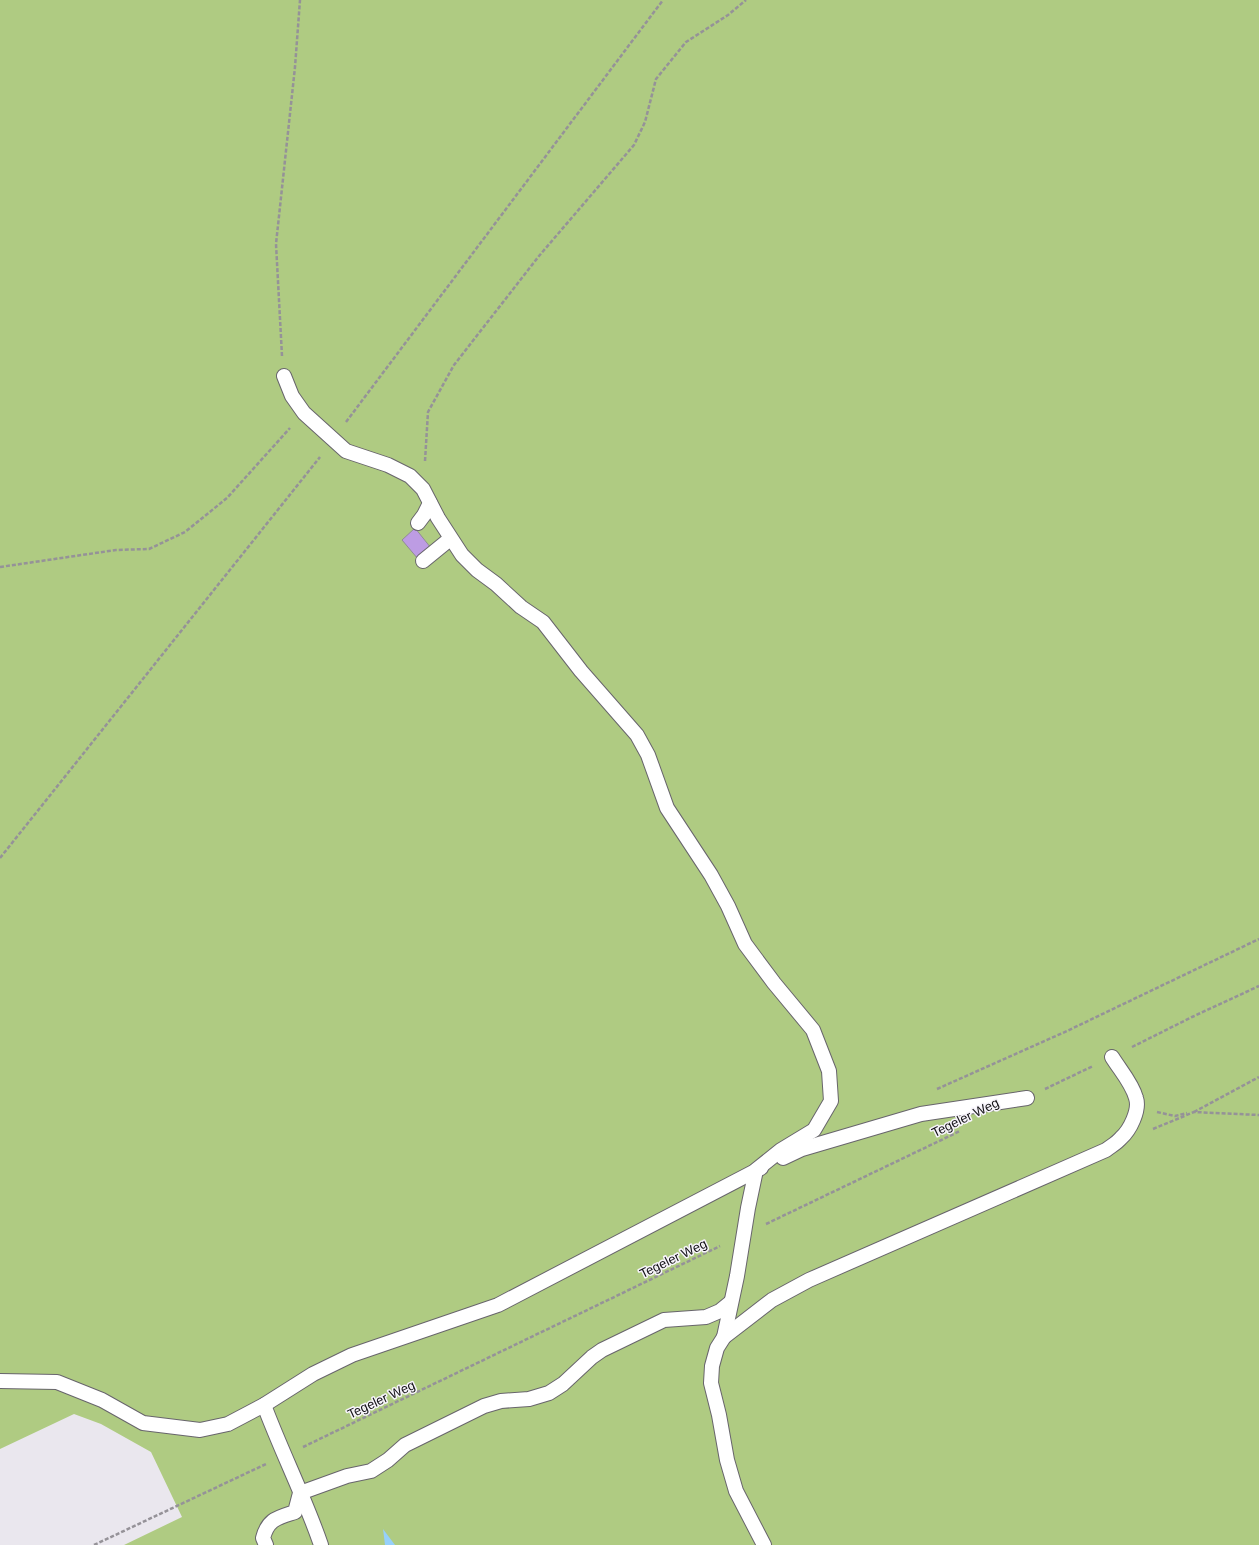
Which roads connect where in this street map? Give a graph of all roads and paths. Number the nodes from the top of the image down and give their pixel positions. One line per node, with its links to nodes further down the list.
1 (300, 0): 3 (path)
2 (746, 0): 5 (path)
3 (284, 376): 4 (lane)
4 (304, 413): 5 (lane); 10 (path)
5 (423, 489): 6 (lane)
6 (430, 503): 7 (lane); 8 (lane)
7 (418, 523)
8 (450, 539): 9 (lane); 22 (lane)
9 (423, 562)
10 (0, 567)
11 (1259, 939): 15 (path)
12 (1259, 986): 13 (path)
13 (1112, 1057): 16 (path); 17 (lane)
14 (1259, 1077): 18 (path)
15 (931, 1092)
16 (1026, 1098): 22 (lane)
17 (1137, 1099): 18 (path); 25 (lane)
18 (1194, 1112): 19 (path); 21 (path)
19 (1259, 1115)
20 (963, 1129): 23 (path, Tegeler Weg)
21 (1150, 1131)
22 (756, 1170): 23 (lane); 27 (lane)
23 (743, 1235): 24 (lane); 28 (path, Tegeler Weg)
24 (731, 1302): 25 (lane); 29 (lane)
25 (724, 1337): 33 (lane)
26 (0, 1380): 27 (lane)
27 (264, 1406): 28 (lane)
28 (284, 1456): 29 (lane); 30 (path, Tegeler Weg)
29 (300, 1494): 31 (lane); 32 (lane)
30 (94, 1545)
31 (266, 1545)
32 (321, 1545)
33 (764, 1545)

